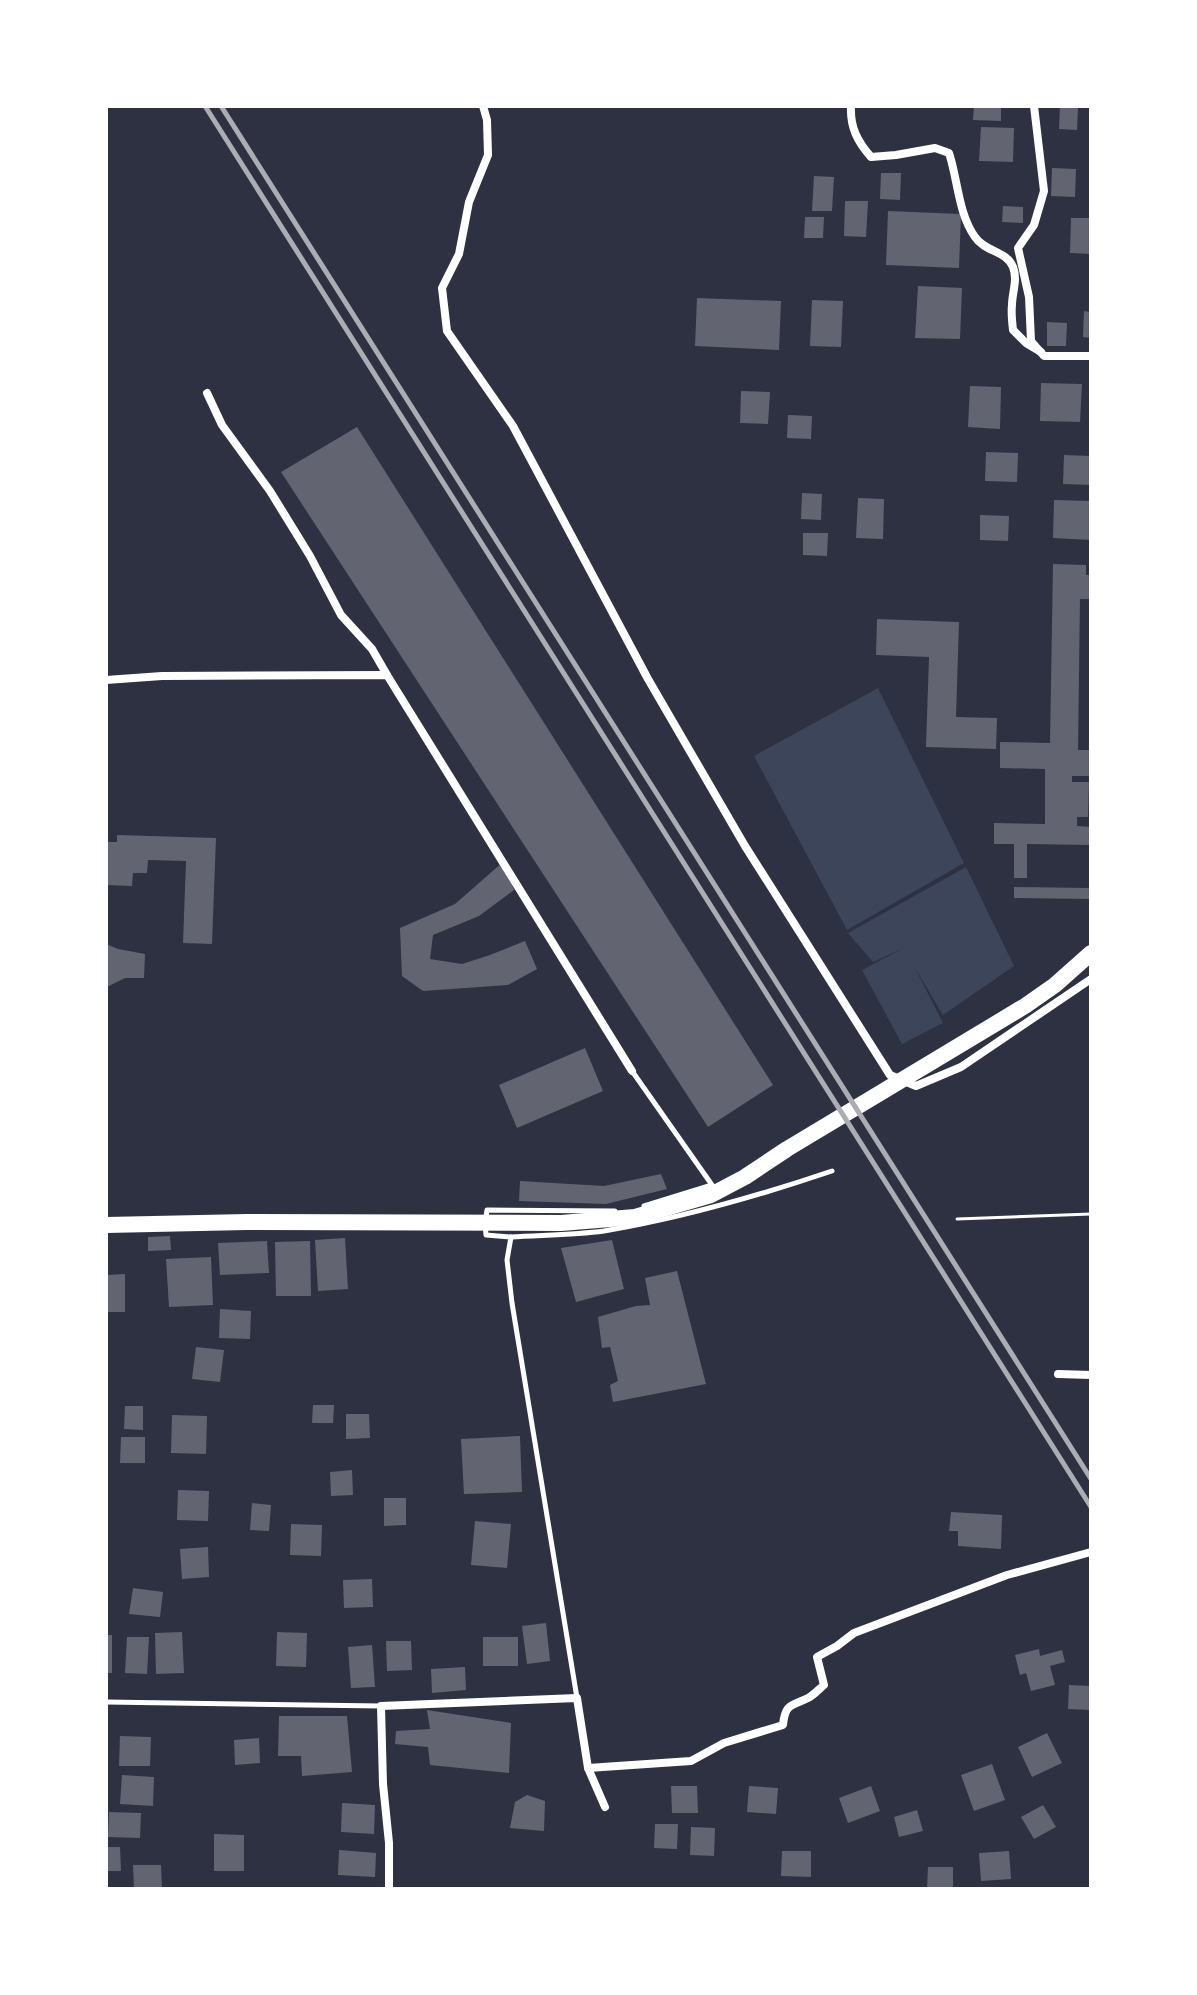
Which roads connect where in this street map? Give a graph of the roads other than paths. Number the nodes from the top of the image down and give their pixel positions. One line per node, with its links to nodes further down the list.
1 (483, 106): 10 (street)
2 (851, 106): 4 (street)
3 (1034, 106): 4 (street)
4 (1041, 352): 5 (street)
5 (1091, 356)
6 (207, 393): 7 (street)
7 (387, 675): 8 (street); 11 (street)
8 (106, 680)
9 (1091, 953): 15 (main road)
10 (1091, 979)
11 (632, 1071): 13 (lane)
12 (832, 1171): 17 (lane)
13 (644, 1206)
14 (630, 1211): 15 (lane)
15 (485, 1223): 16 (main road); 17 (lane)
16 (106, 1225)
17 (511, 1237): 21 (lane)
18 (1058, 1374): 19 (street)
19 (1091, 1375)
20 (1091, 1552): 24 (street)
21 (577, 1698): 23 (street); 24 (street)
22 (106, 1702): 23 (lane)
23 (381, 1706): 26 (street)
24 (588, 1768): 25 (street)
25 (605, 1807)
26 (389, 1889)

